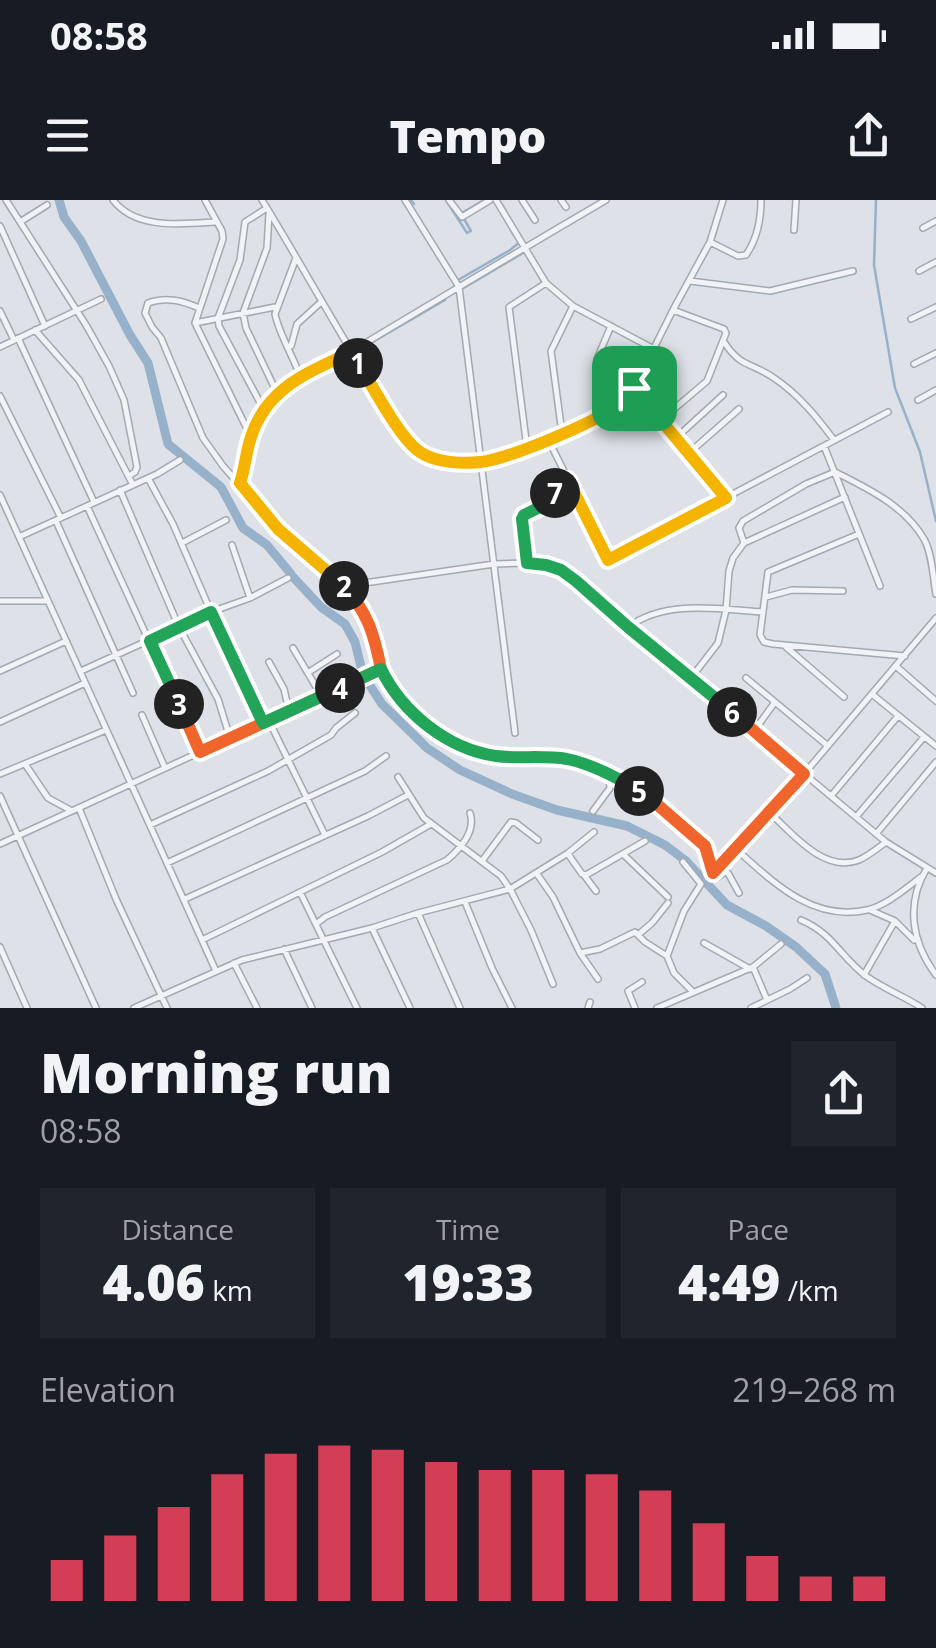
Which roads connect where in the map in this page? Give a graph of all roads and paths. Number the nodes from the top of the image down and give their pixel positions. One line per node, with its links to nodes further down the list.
1 (6, 200): 19 (street)
2 (114, 200): 20 (street)
3 (205, 200): 20 (street)
4 (262, 200): 16 (street)
5 (405, 200): 32 (street)
6 (449, 200): 7 (street)
7 (493, 200): 25 (street)
8 (522, 200): 17 (street)
9 (561, 200): 15 (street)
10 (606, 200): 25 (street)
11 (724, 200): 24 (street)
12 (762, 200): 24 (street)
13 (796, 200): 23 (street)
14 (47, 206): 19 (street)
15 (566, 207)
16 (268, 210): 26 (street); 42 (street); 43 (street)
17 (534, 220)
18 (936, 221): 22 (street)
19 (20, 222): 41 (street)
20 (215, 222): 38 (street)
21 (0, 226): 46 (street)
22 (923, 228)
23 (794, 230)
24 (710, 242): 30 (street)
25 (524, 248): 31 (street); 32 (street)
26 (296, 258): 34 (street); 36 (street)
27 (936, 262): 29 (street)
28 (853, 271): 30 (street)
29 (919, 271)
30 (690, 281): 39 (street)
31 (546, 283): 35 (street); 75 (street)
32 (458, 286): 54 (street); 78 (street)
33 (102, 299): 41 (street)
34 (321, 302): 52 (street); 54 (street)
35 (573, 306): 47 (street); 69 (street)
36 (277, 307): 42 (street); 52 (street)
37 (936, 307): 44 (street)
38 (199, 308): 45 (street); 83 (street)
39 (673, 310): 50 (street); 53 (street)
40 (0, 311): 49 (street)
41 (76, 311): 46 (street); 80 (street)
42 (243, 312): 43 (street); 60 (street)
43 (218, 318): 45 (street); 65 (street)
44 (911, 320)
45 (195, 323): 70 (street)
46 (45, 326): 48 (street)
47 (611, 326): 53 (street); 67 (street)
48 (35, 330): 49 (street); 80 (street)
49 (16, 339): 51 (street); 89 (street)
50 (724, 342): 68 (street); 73 (street)
51 (0, 347)
52 (290, 348): 57 (street)
53 (653, 349): 58 (street)
54 (351, 352): 57 (street); 78 (street)
55 (936, 353): 56 (street)
56 (914, 364)
57 (300, 377): 60 (street)
58 (634, 388): 67 (street); 68 (street)
59 (936, 390): 63 (street)
60 (276, 392): 65 (street)
61 (723, 395): 71 (street)
62 (0, 396): 90 (street)
63 (918, 400)
64 (739, 409): 76 (street)
65 (264, 410): 70 (street)
66 (888, 412): 73 (street)
67 (604, 414): 69 (street)
68 (661, 420): 71 (street)
69 (562, 434): 72 (street)
70 (251, 436): 83 (street)
71 (676, 438): 76 (street)
72 (548, 439): 75 (street); 82 (street)
73 (834, 440): 74 (street)
74 (824, 446): 79 (street); 87 (street)
75 (527, 448): 78 (street)
76 (688, 454): 87 (street)
77 (180, 460): 81 (street)
78 (481, 462): 98 (street)
79 (835, 472): 88 (street); 94 (street); 103 (street)
80 (129, 476): 84 (street)
81 (148, 478): 84 (street); 95 (street)
82 (568, 480): 87 (street); 97 (street)
83 (240, 483): 100 (street)
84 (133, 485): 85 (street)
85 (120, 490): 89 (street); 112 (street)
86 (0, 495): 93 (street)
87 (726, 498)
88 (845, 498): 92 (street); 94 (street)
89 (90, 504): 90 (street); 115 (street)
90 (58, 520): 93 (street); 119 (street)
91 (226, 520): 95 (street)
92 (859, 534): 101 (street); 104 (street)
93 (19, 537): 107 (street)
94 (744, 543): 108 (street)
95 (182, 544): 109 (street)
96 (232, 545): 105 (street)
97 (527, 563): 98 (street); 113 (street)
98 (494, 564): 100 (street); 144 (street)
99 (288, 578): 105 (street)
100 (344, 586): 123 (street)
101 (880, 586)
102 (843, 591): 104 (street)
103 (936, 594)
104 (766, 597): 110 (street)
105 (250, 598): 109 (street)
106 (0, 601): 107 (street)
107 (48, 601): 114 (street)
108 (726, 610): 110 (street); 113 (street); 127 (street)
109 (211, 612): 112 (street); 141 (street)
110 (763, 612): 116 (street)
111 (936, 618): 120 (street)
112 (180, 627): 115 (street); 146 (street)
113 (628, 627): 127 (street)
114 (66, 641): 124 (street); 125 (street)
115 (150, 641): 119 (street); 149 (street)
116 (783, 644): 120 (street); 133 (street)
117 (294, 648): 126 (street)
118 (337, 654): 126 (street)
119 (116, 656): 125 (street); 130 (street)
120 (905, 656): 122 (street)
121 (269, 662): 136 (street)
122 (896, 666): 131 (street); 134 (street)
123 (381, 669): 132 (street); 157 (street)
124 (0, 671)
125 (80, 672): 129 (street)
126 (309, 672): 132 (street)
127 (691, 678): 143 (street)
128 (746, 678): 135 (street)
129 (85, 683): 140 (street); 142 (street)
130 (133, 693)
131 (873, 695): 139 (street); 147 (street)
132 (322, 697): 136 (street)
133 (844, 697)
134 (936, 701)
135 (775, 702): 143 (street); 147 (street)
136 (288, 712): 141 (street)
137 (355, 713): 151 (street)
138 (142, 715): 154 (street)
139 (898, 716): 145 (street); 162 (street)
140 (0, 722)
141 (266, 722): 146 (street); 151 (street)
142 (106, 730): 153 (street); 159 (street)
143 (754, 730): 156 (street)
144 (515, 732)
145 (924, 737): 148 (street); 168 (street)
146 (230, 738): 149 (street)
147 (828, 746): 156 (street)
148 (936, 746)
149 (200, 752): 154 (street)
150 (386, 756): 163 (street)
151 (287, 760): 163 (street); 170 (street)
152 (936, 762): 172 (street)
153 (24, 764): 155 (street); 164 (street)
154 (165, 768): 159 (street)
155 (0, 774)
156 (804, 774): 162 (street); 166 (street)
157 (609, 776): 165 (street); 188 (street)
158 (398, 777): 160 (street)
159 (131, 784): 164 (street); 170 (street)
160 (408, 795): 169 (street); 173 (street)
161 (0, 796): 174 (street)
162 (831, 796): 168 (street)
163 (307, 798): 173 (street); 185 (street)
164 (76, 809): 174 (street); 224 (street)
165 (593, 811)
166 (768, 812): 177 (street); 180 (street)
167 (470, 813): 179 (street)
168 (856, 817): 172 (street)
169 (431, 824): 179 (street); 194 (street)
170 (150, 825): 185 (street)
171 (594, 832): 181 (street)
172 (876, 834): 177 (street)
173 (324, 835): 196 (street)
174 (18, 836): 178 (street); 227 (street)
175 (538, 840): 183 (street)
176 (645, 841): 182 (street)
177 (886, 842): 186 (street)
178 (0, 844)
179 (461, 848): 183 (street); 202 (street)
180 (736, 850): 188 (street); 198 (street)
181 (568, 854): 187 (street); 190 (street)
182 (623, 854): 190 (street); 204 (street)
183 (482, 861): 192 (street)
184 (683, 862): 213 (street)
185 (167, 863): 196 (street)
186 (927, 868): 189 (street); 191 (street)
187 (536, 873): 192 (street); 212 (street)
188 (713, 873): 195 (street)
189 (936, 873)
190 (584, 875): 193 (street)
191 (921, 877): 198 (street); 207 (street)
192 (510, 889): 197 (street); 222 (street)
193 (596, 890)
194 (300, 892): 202 (street); 206 (street)
195 (739, 893)
196 (184, 900): 206 (street)
197 (464, 902): 199 (street); 235 (street)
198 (868, 910): 201 (street)
199 (418, 913): 203 (street); 234 (street)
200 (800, 920): 217 (street)
201 (895, 922): 207 (street); 217 (street)
202 (316, 924): 205 (street)
203 (372, 928): 205 (street); 233 (street)
204 (639, 934): 212 (street); 213 (street)
205 (323, 939): 211 (street); 232 (street)
206 (202, 940): 216 (street)
207 (916, 942): 218 (street)
208 (704, 943): 215 (street)
209 (781, 944): 215 (street)
210 (0, 947): 226 (street)
211 (284, 949): 214 (street); 231 (street)
212 (580, 953): 220 (street)
213 (667, 956): 223 (street)
214 (234, 963): 216 (street); 230 (street)
215 (751, 968): 223 (street); 225 (street)
216 (216, 971): 224 (street)
217 (864, 974): 239 (street)
218 (936, 975)
219 (807, 978): 225 (street)
220 (598, 979)
221 (642, 982): 236 (street)
222 (553, 984)
223 (693, 992): 237 (street)
224 (161, 996): 228 (street); 229 (street)
225 (767, 1000): 238 (street)
226 (27, 1008)
227 (96, 1008)
228 (134, 1008)
229 (167, 1008)
230 (257, 1008)
231 (312, 1008)
232 (357, 1008)
233 (410, 1008)
234 (460, 1008)
235 (512, 1008)
236 (635, 1008)
237 (656, 1008)
238 (751, 1008)
239 (922, 1008)

